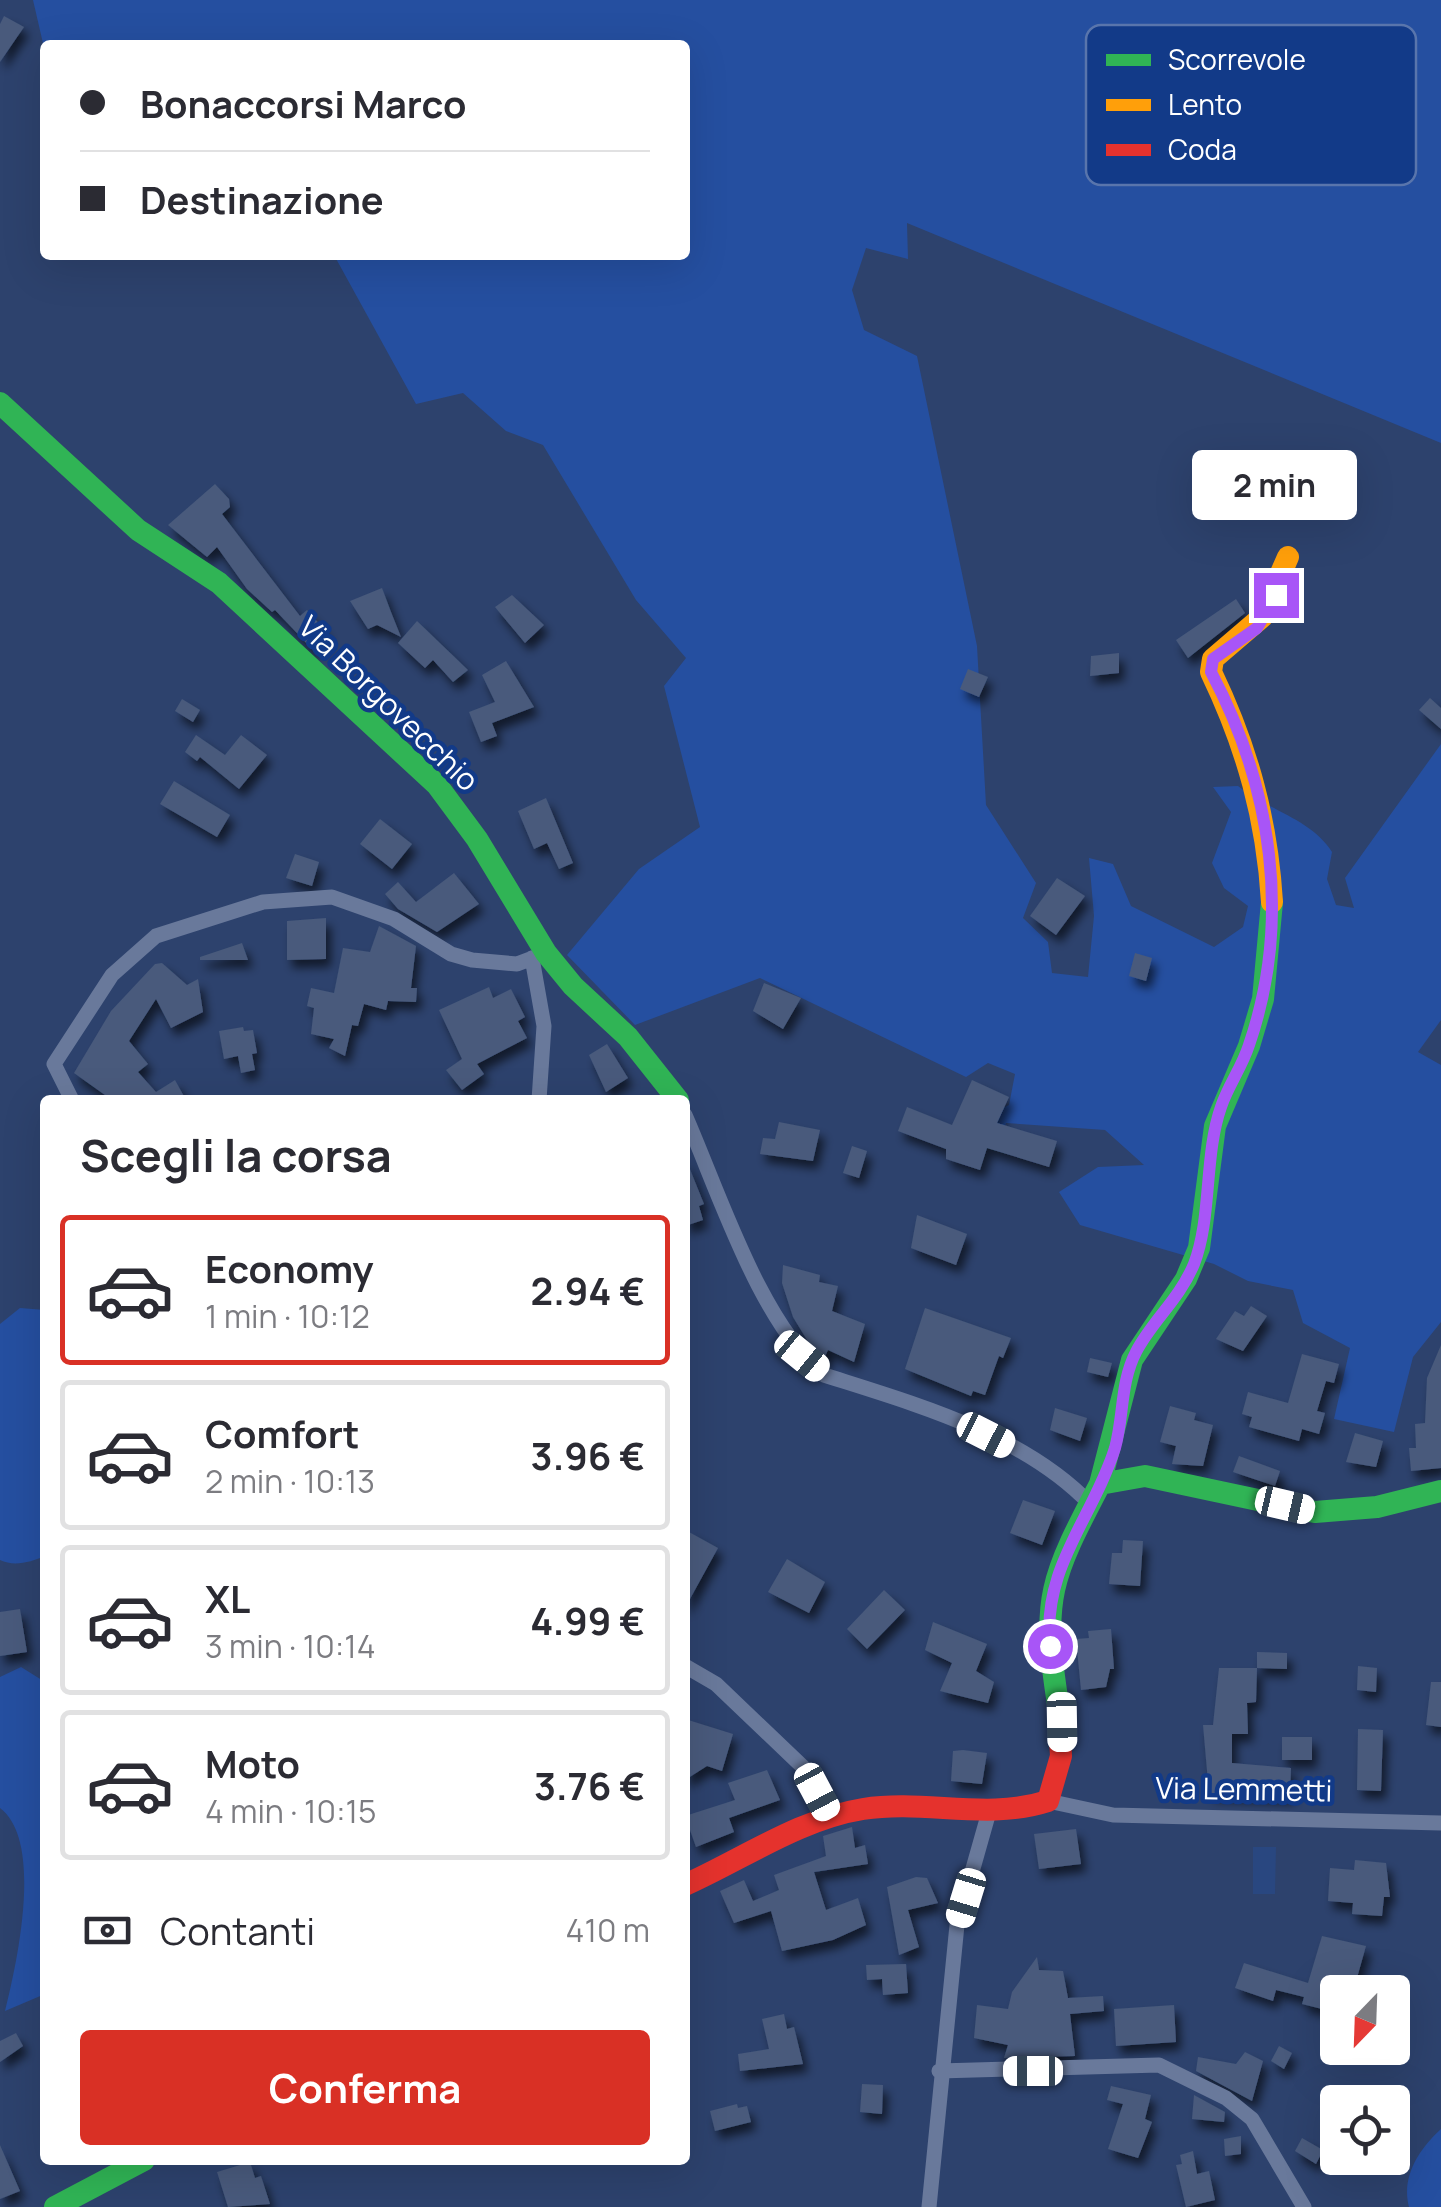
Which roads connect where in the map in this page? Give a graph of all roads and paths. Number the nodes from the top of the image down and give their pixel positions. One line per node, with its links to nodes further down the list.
1 (0, 403): 3 (street, Via Borgovecchio)
2 (1288, 557): 9 (street)
3 (539, 956): 4 (street); 5 (street); 6 (street, Via Borgovecchio)
4 (70, 1095)
5 (539, 1095)
6 (674, 1095)
7 (690, 1126): 9 (street)
8 (1441, 1491): 9 (street)
9 (1095, 1494): 11 (street)
10 (690, 1669): 13 (street)
11 (1048, 1801): 12 (street); 14 (street, Via Lemmetti)
12 (989, 1812): 13 (street); 16 (street)
13 (830, 1816): 15 (street)
14 (1441, 1823)
15 (690, 1883)
16 (939, 2071): 19 (street); 20 (street)
17 (135, 2165): 18 (street)
18 (57, 2206)
19 (929, 2207)
20 (1304, 2207)

